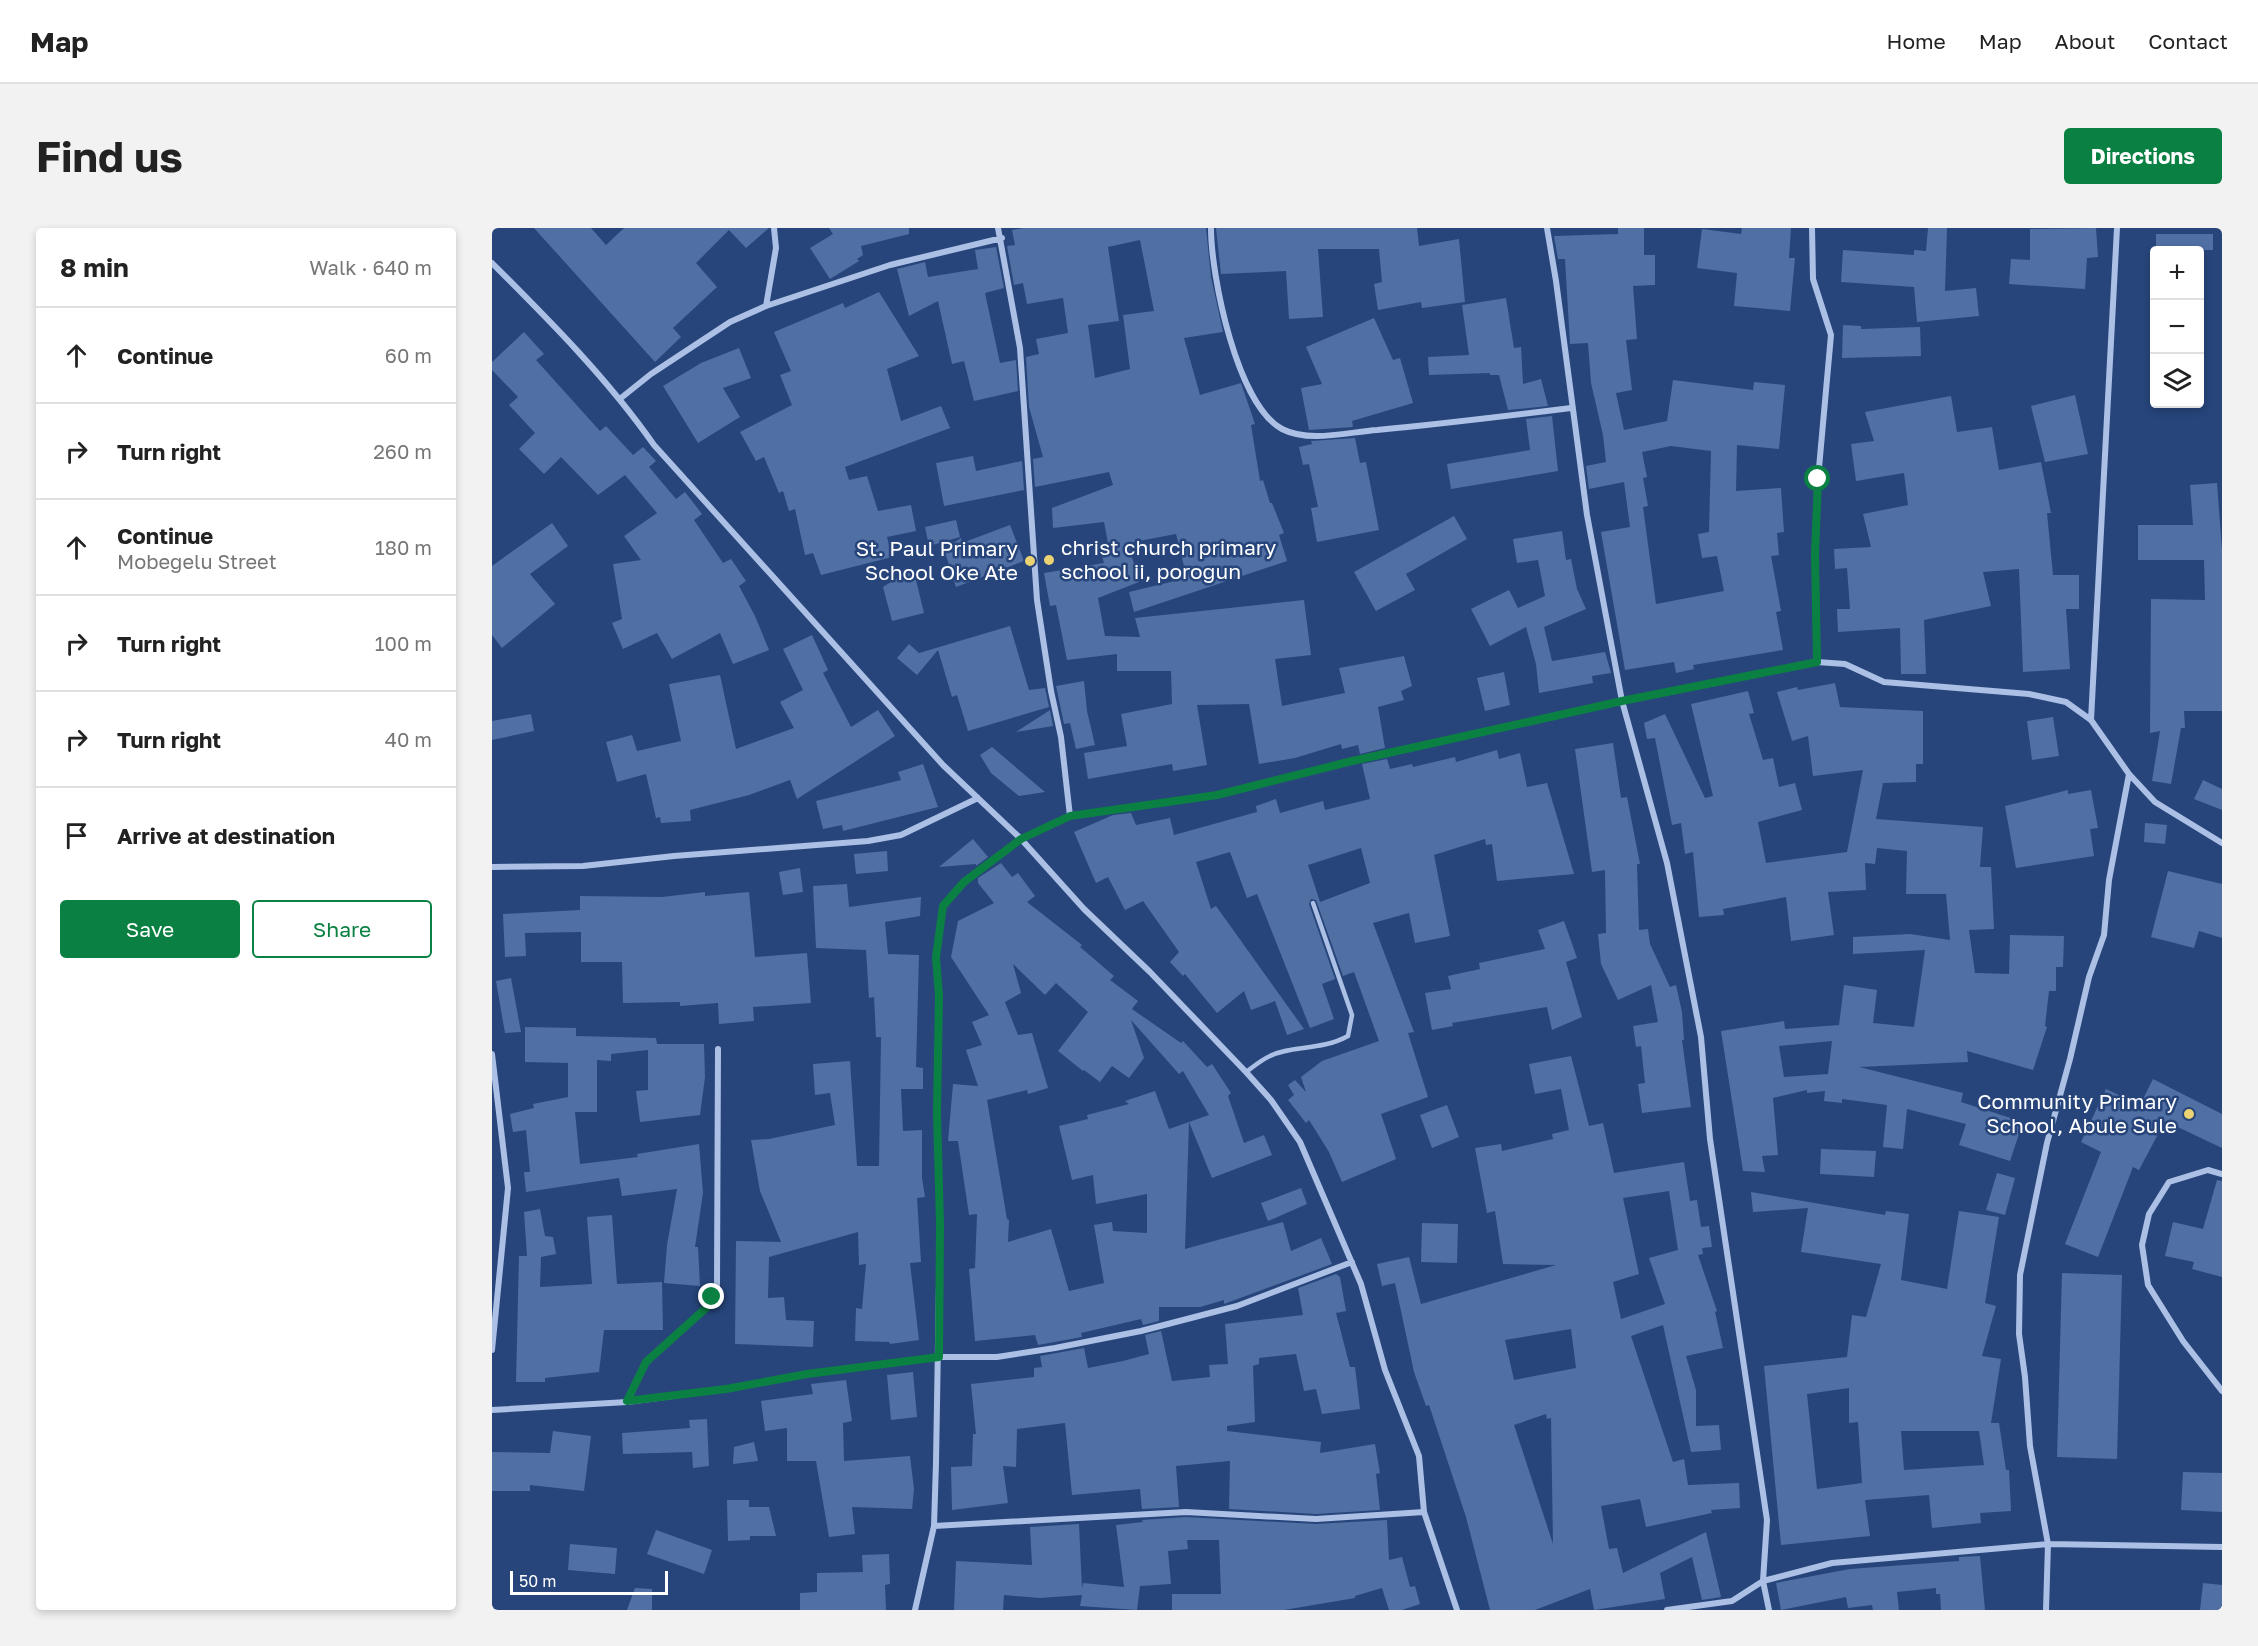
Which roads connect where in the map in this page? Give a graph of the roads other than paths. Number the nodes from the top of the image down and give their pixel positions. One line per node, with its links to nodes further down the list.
1 (774, 228): 9 (street)
2 (998, 228): 7 (street)
3 (1211, 228): 11 (street)
4 (1546, 228): 11 (street)
5 (1812, 228): 12 (street)
6 (2116, 228): 14 (street)
7 (1002, 238): 9 (street); 17 (street)
8 (492, 263): 10 (street)
9 (766, 306): 10 (street)
10 (621, 398): 16 (street)
11 (1571, 408): 13 (street)
12 (1817, 662): 13 (street); 14 (street)
13 (1622, 701): 17 (street); 36 (street)
14 (2091, 720): 15 (street)
15 (2129, 774): 19 (street); 34 (street)
16 (978, 798): 18 (street); 20 (street)
17 (1070, 816): 18 (street)
18 (1021, 839): 24 (street); 28 (street)
19 (2222, 843)
20 (492, 867)
21 (1313, 903): 24 (lane)
22 (718, 1048): 30 (street)
23 (492, 1054): 27 (street)
24 (1246, 1072): 26 (street)
25 (2222, 1174): 29 (street)
26 (1352, 1262): 28 (street); 32 (street)
27 (492, 1350)
28 (939, 1357): 30 (street); 33 (street)
29 (2222, 1391)
30 (627, 1401): 31 (street)
31 (492, 1410)
32 (1424, 1512): 33 (street); 38 (street)
33 (934, 1526): 37 (street)
34 (2049, 1544): 35 (street); 36 (street); 41 (street)
35 (2222, 1547)
36 (1763, 1581): 39 (street); 40 (street)
37 (915, 1610)
38 (1457, 1610)
39 (1667, 1610)
40 (1769, 1610)
41 (2046, 1610)

